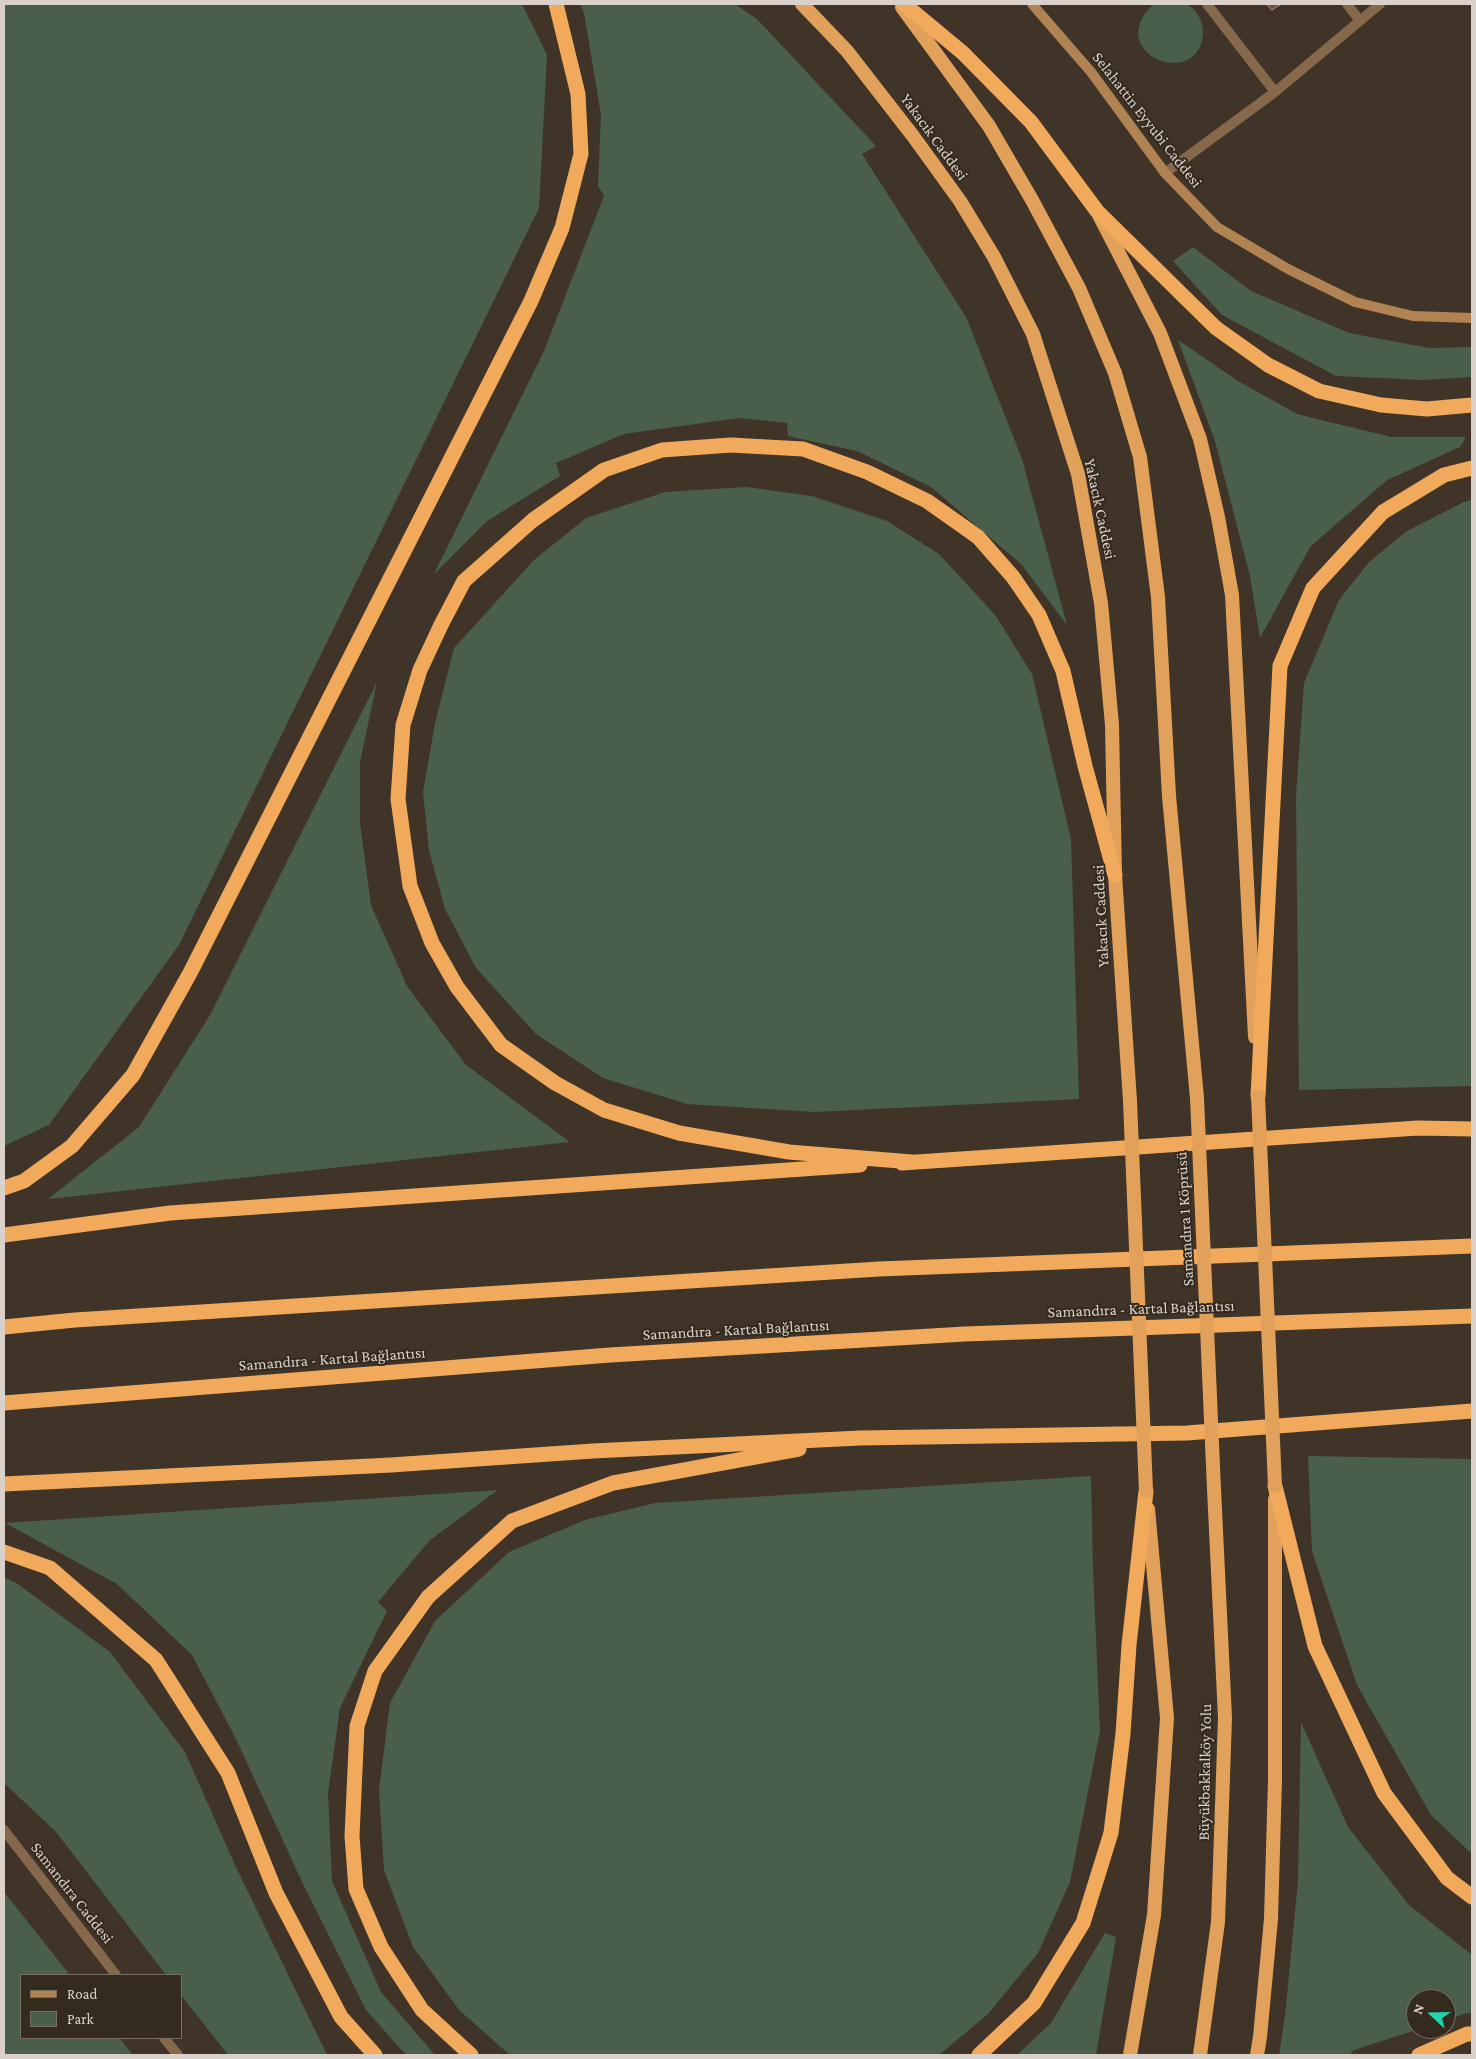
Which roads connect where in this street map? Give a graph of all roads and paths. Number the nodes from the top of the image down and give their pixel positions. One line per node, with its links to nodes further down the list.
1 (556, 4): 22 (highway)
2 (802, 4): 16 (highway, Yakacık Caddesi)
3 (900, 4): 34 (highway, Samandıra 1 Köprüsü, bridge)
4 (904, 4): 12 (highway)
5 (1032, 4): 11 (main road, Selahattin Eyyubi Caddesi)
6 (1207, 4): 10 (street)
7 (1347, 4): 9 (street)
8 (1380, 4): 9 (street)
9 (1360, 21): 10 (street)
10 (1275, 92): 11 (street)
11 (1165, 173): 13 (main road, Selahattin Eyyubi Caddesi)
12 (1097, 211): 14 (highway); 17 (highway)
13 (1472, 318)
14 (1472, 405)
15 (1472, 468): 17 (highway)
16 (1116, 875): 21 (highway); 35 (highway, Yakacık Caddesi, bridge)
17 (1258, 1096): 33 (highway, bridge)
18 (1472, 1123): 19 (highway)
19 (1418, 1128): 20 (highway); 21 (highway)
20 (1472, 1129)
21 (912, 1162): 23 (highway)
22 (4, 1188)
23 (4, 1235)
24 (1472, 1246): 26 (highway)
25 (1472, 1316): 27 (highway, Samandıra - Kartal Bağlantısı)
26 (4, 1327)
27 (4, 1403)
28 (1472, 1411): 29 (highway)
29 (1425, 1415): 30 (highway); 31 (highway)
30 (1472, 1415)
31 (860, 1438): 32 (highway); 44 (highway)
32 (4, 1484)
33 (1275, 1486): 38 (highway); 48 (highway)
34 (1214, 1489): 47 (highway, Büyükbakkalköy Yolu)
35 (1146, 1491): 45 (highway); 46 (highway)
36 (4, 1552): 43 (highway)
37 (4, 1830): 39 (street, Samandıra Caddesi)
38 (1472, 1897)
39 (115, 1974)
40 (1471, 2035): 49 (highway)
41 (165, 2039): 42 (street)
42 (178, 2055)
43 (375, 2055)
44 (471, 2055)
45 (978, 2055)
46 (1130, 2055)
47 (1200, 2055)
48 (1257, 2055)
49 (1419, 2055)

